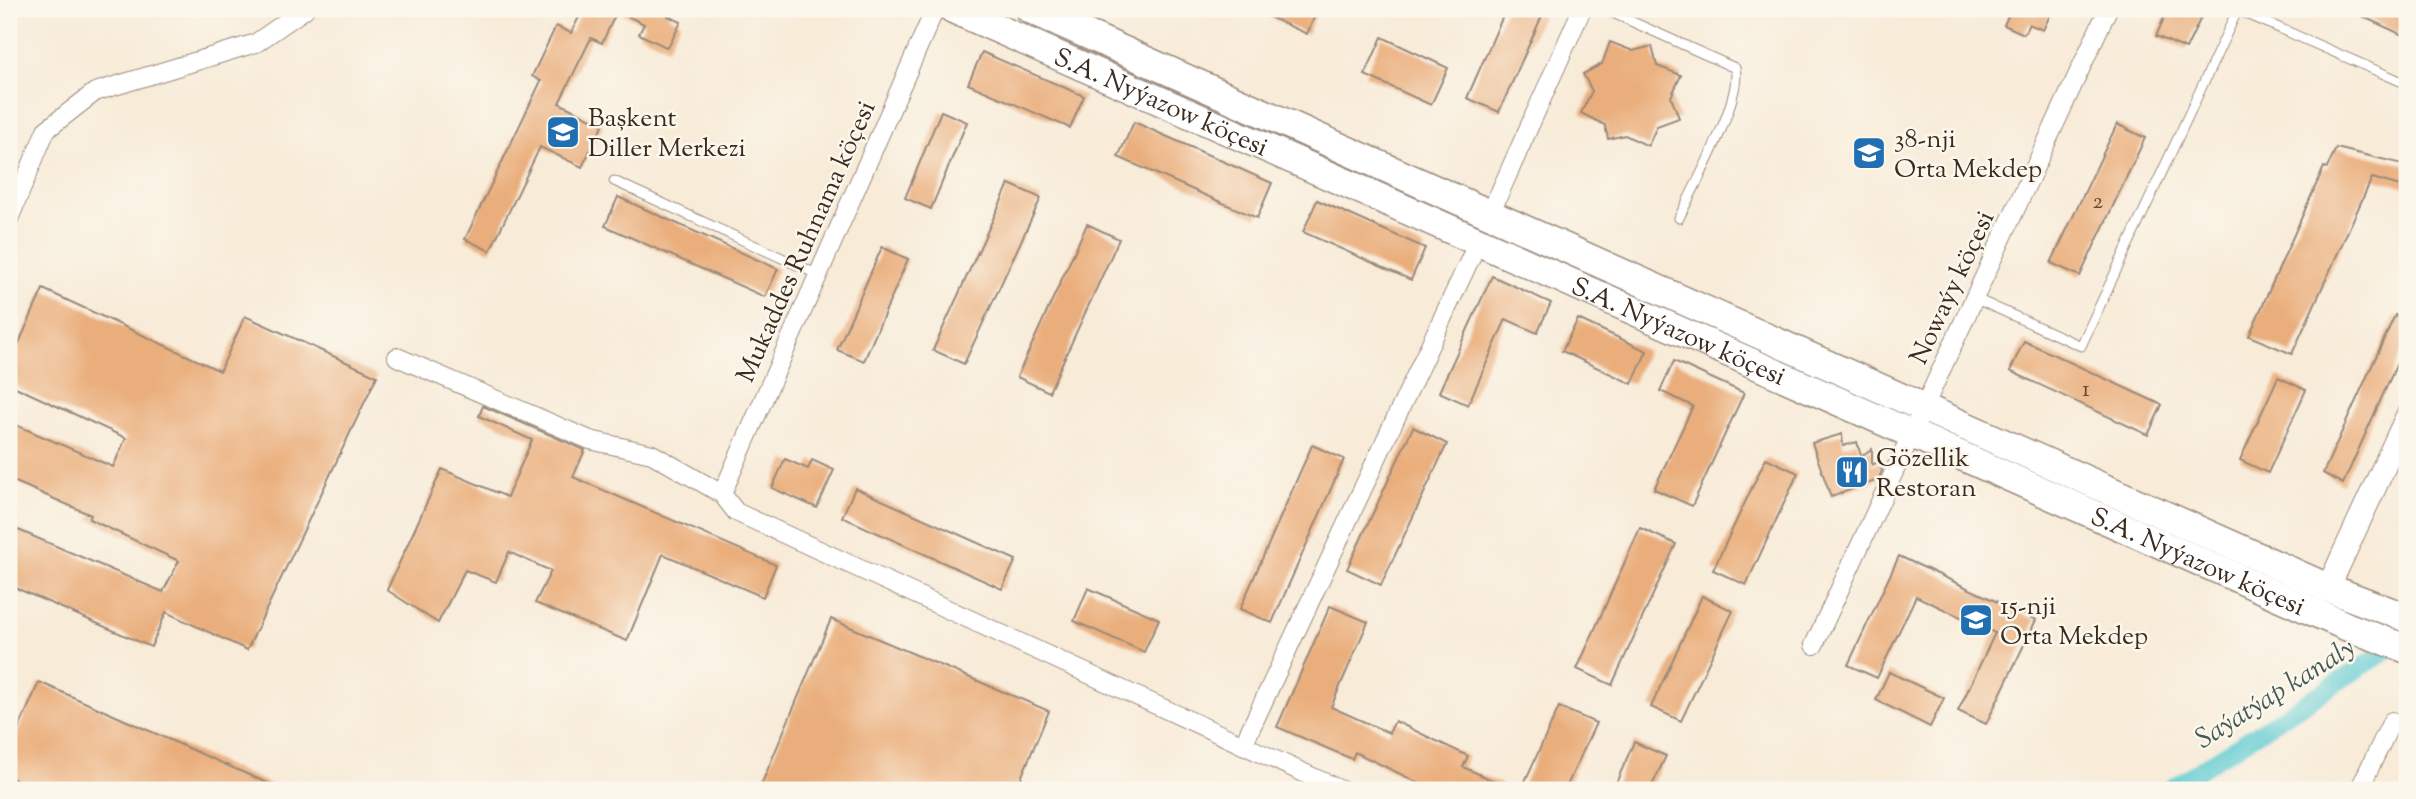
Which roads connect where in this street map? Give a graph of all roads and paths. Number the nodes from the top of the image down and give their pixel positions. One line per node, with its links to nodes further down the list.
1 (305, 9): 12 (street)
2 (935, 9): 15 (street, Mukaddes Ruhnama köçesi)
3 (953, 9): 14 (main road, S.A. Nyýazow köçesi)
4 (1030, 9): 11 (main road, S.A. Nyýazow köçesi)
5 (1582, 9): 11 (street)
6 (1604, 9): 13 (lane)
7 (2108, 9): 16 (street, Nowaýy köçesi)
8 (2238, 9): 9 (lane); 16 (lane)
9 (2407, 84)
10 (614, 181): 15 (lane)
11 (1490, 214): 18 (main road, S.A. Nyýazow köçesi)
12 (9, 219)
13 (1679, 219)
14 (1478, 242): 20 (main road, S.A. Nyýazow köçesi); 28 (street)
15 (818, 275): 21 (street, Mukaddes Ruhnama köçesi)
16 (1974, 298): 18 (street, Nowaýy köçesi)
17 (397, 357): 21 (street)
18 (1924, 408): 20 (street, Nowaýy köçesi); 22 (main road, S.A. Nyýazow köçesi)
19 (2407, 417): 22 (street)
20 (1912, 434): 23 (main road, S.A. Nyýazow köçesi); 25 (street, Nowaýy köçesi)
21 (722, 494): 28 (street)
22 (2328, 588): 23 (main road, S.A. Nyýazow köçesi)
23 (2351, 613): 24 (main road, S.A. Nyýazow köçesi); 26 (main road, S.A. Nyýazow köçesi)
24 (2407, 618)
25 (1814, 645)
26 (2407, 649)
27 (2407, 727): 30 (street)
28 (1243, 745): 29 (street)
29 (1341, 790)
30 (2359, 790)

